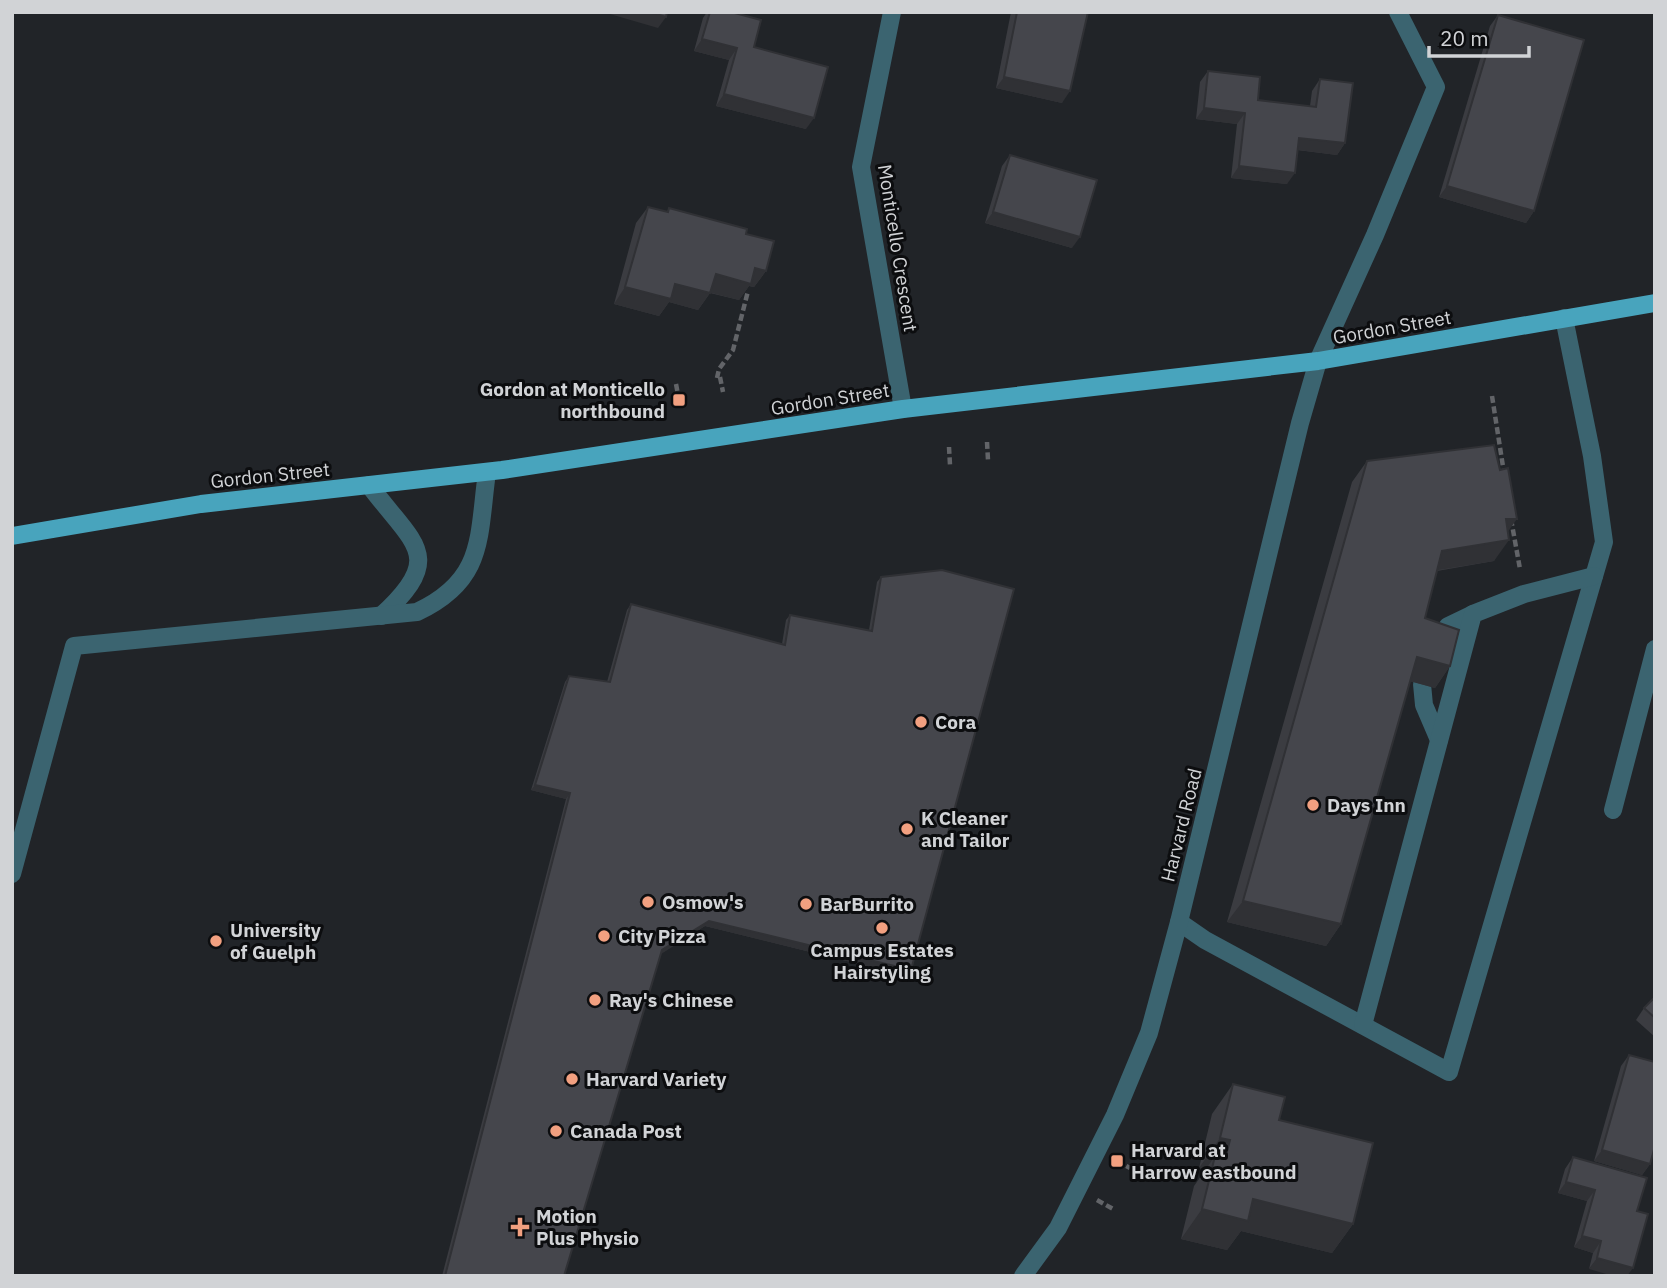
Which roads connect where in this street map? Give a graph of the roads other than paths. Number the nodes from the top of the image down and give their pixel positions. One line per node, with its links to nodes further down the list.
1 (892, 12): 6 (street, Monticello Crescent)
2 (1398, 12): 5 (street, Harvard Road)
3 (1655, 303): 4 (main road, Gordon Street)
4 (1564, 318): 5 (main road, Gordon Street); 10 (street)
5 (1318, 361): 6 (main road, Gordon Street); 19 (street, Harvard Road)
6 (903, 409): 7 (main road, Gordon Street)
7 (487, 472): 8 (main road, Gordon Street); 12 (street)
8 (369, 485): 9 (main road, Gordon Street); 12 (street)
9 (12, 536)
10 (1594, 576): 11 (street); 20 (street)
11 (1473, 614): 13 (street); 16 (street)
12 (381, 616): 18 (street)
13 (1433, 648)
14 (1655, 649): 17 (street)
15 (1422, 684): 16 (street)
16 (1439, 740): 20 (street)
17 (1613, 810)
18 (12, 874)
19 (1179, 922): 20 (street); 21 (street, Harvard Road)
20 (1363, 1025)
21 (1023, 1276)

